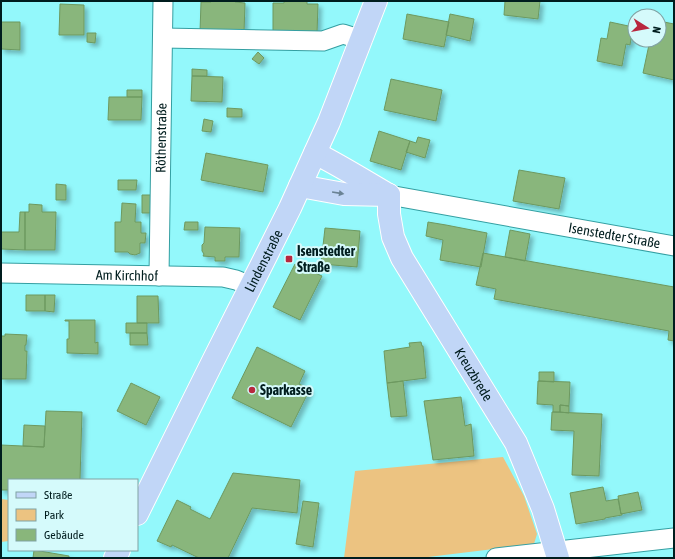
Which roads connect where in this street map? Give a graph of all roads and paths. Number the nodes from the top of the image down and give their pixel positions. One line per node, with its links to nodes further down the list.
1 (163, 1): 3 (street, Röthenstraße)
2 (376, 1): 4 (main road, Lindenstraße)
3 (163, 38): 4 (street); 10 (street, Röthenstraße)
4 (362, 40): 5 (main road, Lindenstraße)
5 (315, 153): 6 (main road, Lindenstraße); 7 (main road, Isenstedter Straße)
6 (300, 186): 7 (main road, Isenstedter Straße, one-way to 7); 11 (main road, Lindenstraße)
7 (389, 195): 8 (street, Isenstedter Straße); 14 (main road, Kreuzbrede)
8 (674, 246)
9 (1, 273): 10 (street, Am Kirchhof)
10 (160, 276): 11 (street, Am Kirchhof)
11 (251, 286): 12 (main road, Lindenstraße)
12 (138, 512)
13 (674, 538): 14 (street)
14 (557, 555): 15 (street)
15 (496, 558)

